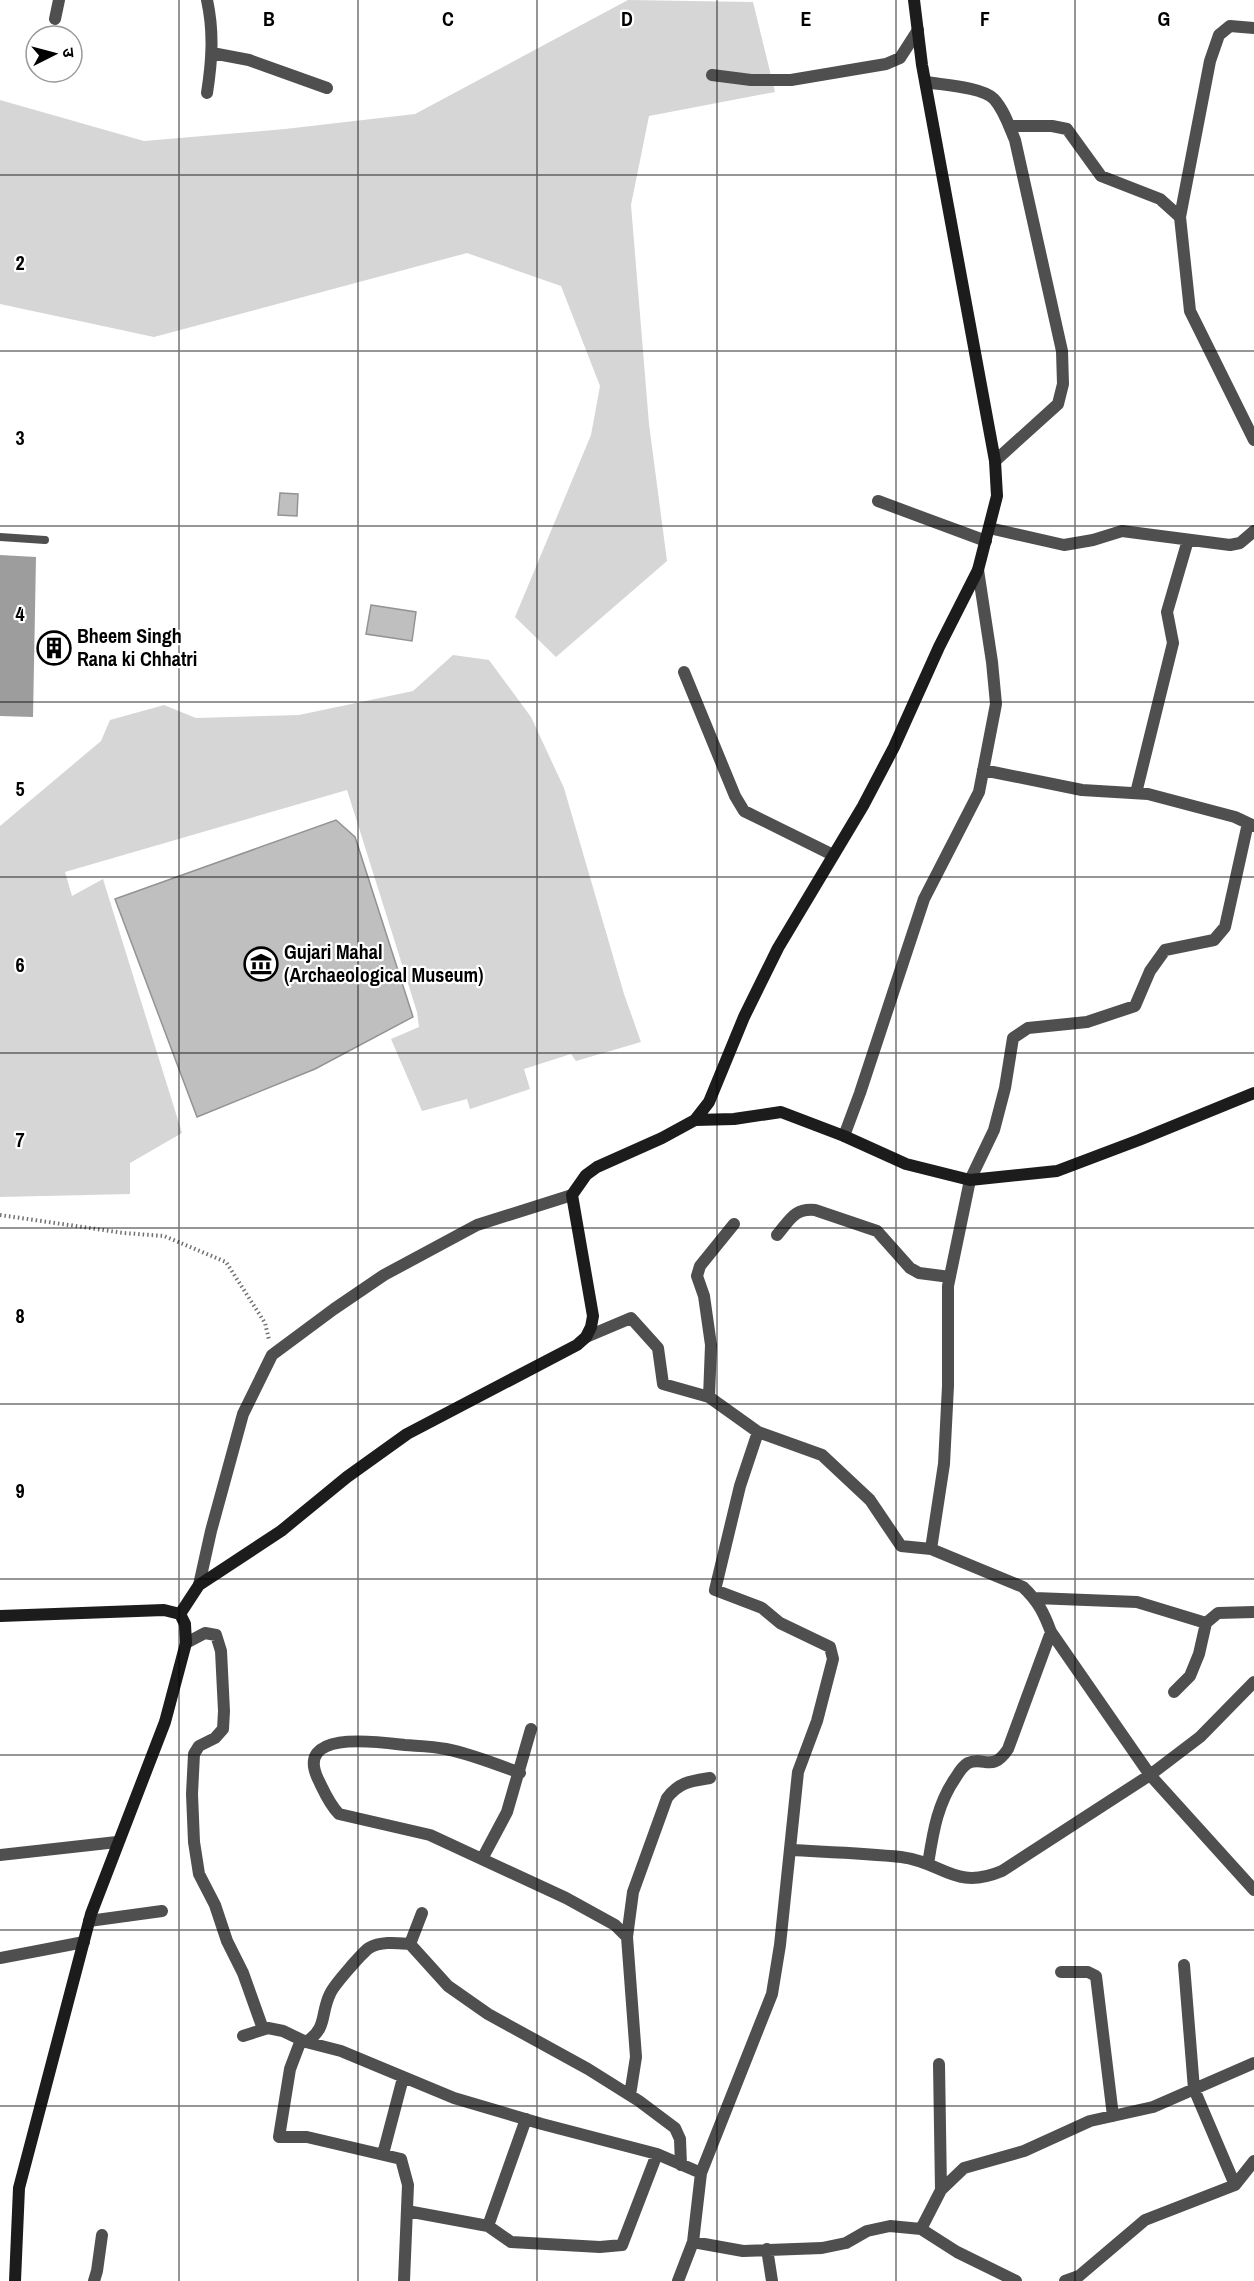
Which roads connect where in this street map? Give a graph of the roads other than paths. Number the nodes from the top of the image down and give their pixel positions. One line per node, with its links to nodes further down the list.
1 (59, 0): 4 (street)
2 (207, 0): 7 (street)
3 (916, 1): 6 (main road)
4 (55, 19)
5 (1254, 28): 13 (street)
6 (918, 30): 8 (street); 9 (main road)
7 (212, 52): 10 (street); 11 (street)
8 (712, 75)
9 (926, 82): 12 (street); 15 (main road)
10 (327, 88)
11 (207, 93)
12 (1009, 126): 13 (street); 15 (street)
13 (1180, 216): 14 (street)
14 (1254, 440)
15 (995, 461): 17 (main road)
16 (878, 501): 22 (street)
17 (989, 528): 21 (street); 22 (main road)
18 (1254, 531): 21 (street)
19 (0, 537): 20 (lane)
20 (45, 540)
21 (1188, 540): 26 (street)
22 (986, 541): 23 (main road)
23 (978, 570): 25 (street); 28 (main road)
24 (684, 672): 28 (street)
25 (983, 770): 26 (street); 31 (street)
26 (1136, 793): 27 (street)
27 (1251, 825): 32 (street)
28 (833, 855): 30 (main road)
29 (1254, 1093): 32 (main road)
30 (696, 1120): 31 (main road); 33 (main road)
31 (844, 1136): 32 (main road)
32 (970, 1180): 36 (street)
33 (572, 1195): 37 (main road); 41 (street)
34 (734, 1224): 38 (street)
35 (777, 1235): 36 (street)
36 (950, 1277): 40 (street)
37 (586, 1338): 38 (street); 41 (main road)
38 (709, 1397): 39 (street)
39 (758, 1432): 40 (street); 56 (street)
40 (931, 1549): 42 (street)
41 (199, 1585): 44 (main road)
42 (1035, 1598): 46 (street); 47 (street)
43 (1254, 1612): 46 (street)
44 (180, 1614): 45 (main road); 48 (main road)
45 (0, 1616)
46 (1206, 1623): 50 (street)
47 (1051, 1632): 53 (street); 59 (street)
48 (186, 1643): 55 (main road); 70 (street)
49 (1254, 1682): 53 (street)
50 (1174, 1692)
51 (531, 1729): 52 (street)
52 (520, 1773): 58 (street); 58 (street)
53 (1150, 1775): 59 (street); 60 (street)
54 (710, 1778): 64 (street)
55 (117, 1842): 57 (street); 63 (main road)
56 (791, 1850): 59 (street); 84 (street)
57 (0, 1855)
58 (482, 1859): 64 (street)
59 (928, 1864)
60 (1254, 1890)
61 (162, 1911): 63 (street)
62 (422, 1913): 66 (street)
63 (89, 1921): 65 (main road)
64 (627, 1937): 77 (street)
65 (84, 1942): 67 (street); 93 (main road)
66 (410, 1944): 72 (street); 77 (street)
67 (0, 1958)
68 (1184, 1965): 76 (street)
69 (1061, 1972): 78 (street)
70 (263, 2030): 71 (street); 72 (street)
71 (243, 2036)
72 (303, 2041): 75 (street); 80 (street)
73 (1254, 2063): 76 (street)
74 (939, 2064): 86 (street)
75 (403, 2078): 79 (street); 80 (street)
76 (1194, 2089): 78 (street); 85 (street)
77 (630, 2095): 83 (street)
78 (1113, 2116): 86 (street)
79 (525, 2119): 81 (street); 88 (street)
80 (383, 2154): 87 (street)
81 (657, 2154): 83 (street); 88 (street)
82 (1254, 2162): 85 (street)
83 (681, 2164): 84 (street)
84 (701, 2173): 91 (street)
85 (1235, 2185): 99 (street)
86 (941, 2190): 89 (street)
87 (407, 2211): 88 (street); 95 (street)
88 (488, 2226)
89 (921, 2229): 92 (street); 98 (street)
90 (102, 2235): 94 (street)
91 (693, 2242): 92 (street); 96 (street)
92 (767, 2250): 97 (street)
93 (15, 2281)
94 (94, 2281)
95 (404, 2281)
96 (678, 2281)
97 (772, 2281)
98 (1016, 2281)
99 (1065, 2281)

